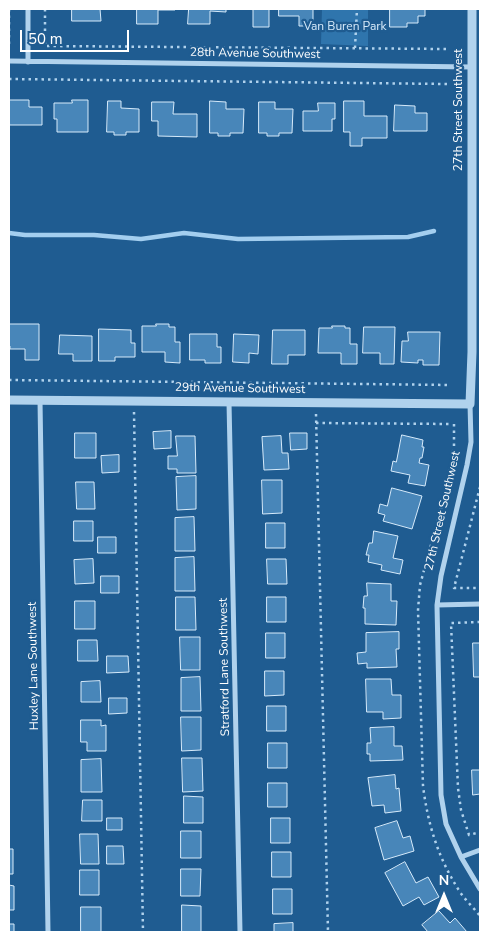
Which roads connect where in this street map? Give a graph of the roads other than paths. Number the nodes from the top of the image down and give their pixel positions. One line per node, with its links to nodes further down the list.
1 (28, 9): 4 (street)
2 (472, 9): 5 (street, 27th Street Southwest)
3 (9, 62): 4 (street, 28th Avenue Southwest)
4 (28, 62): 5 (street, 28th Avenue Southwest)
5 (472, 67): 9 (street, 27th Street Southwest)
6 (9, 400): 7 (street, 29th Avenue Southwest)
7 (40, 400): 8 (street, 29th Avenue Southwest); 15 (street, Huxley Lane Southwest)
8 (229, 401): 9 (street, 29th Avenue Southwest); 16 (street, Stratford Lane Southwest)
9 (470, 404): 11 (street, 27th Street Southwest)
10 (480, 604): 11 (street)
11 (437, 605): 13 (street, 27th Street Southwest)
12 (480, 850): 13 (street)
13 (461, 857): 14 (street, 27th Street Southwest)
14 (480, 889)
15 (48, 932)
16 (240, 932)

